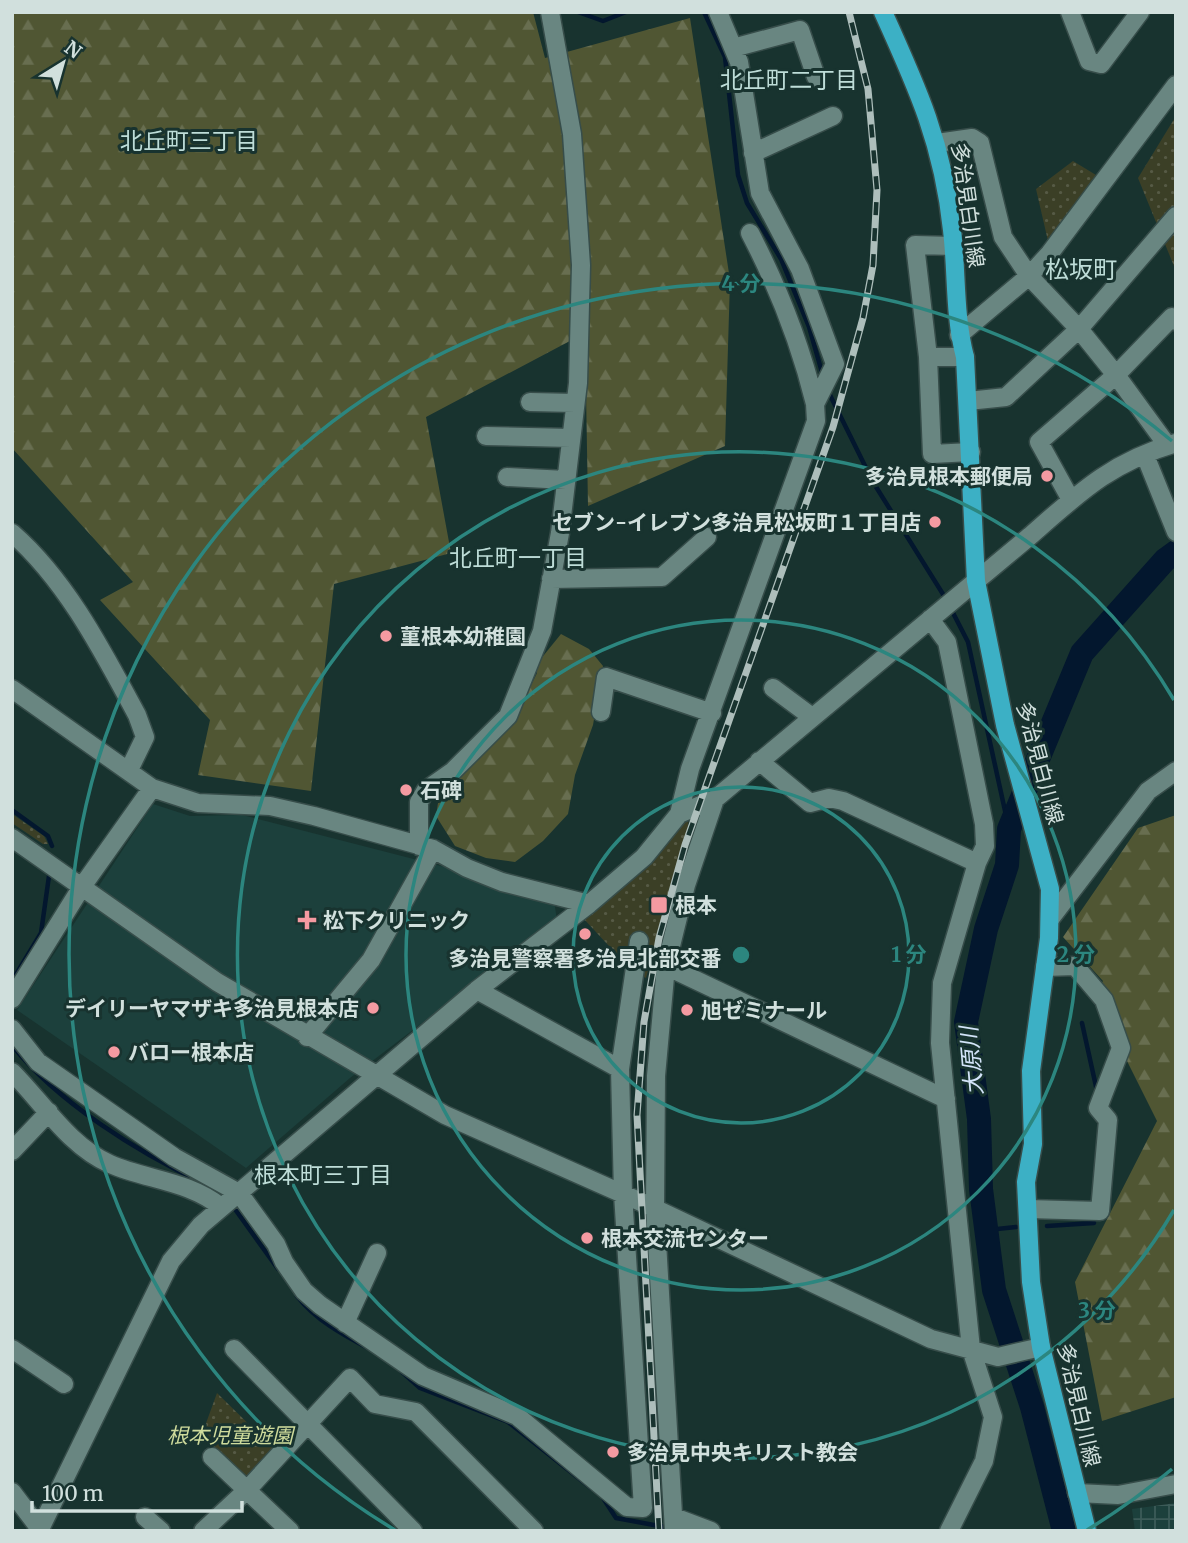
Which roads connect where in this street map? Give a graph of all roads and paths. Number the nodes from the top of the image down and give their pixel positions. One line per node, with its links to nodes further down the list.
1 (550, 12): 24 (street)
2 (718, 12): 6 (street)
3 (883, 12): 10 (main road, 多治見白川線)
4 (1070, 12): 5 (street)
5 (1140, 12)
6 (733, 48): 7 (street); 11 (street)
7 (816, 77)
8 (1176, 85): 15 (street)
9 (833, 116): 11 (street)
10 (937, 143): 14 (main road, 多治見白川線); 15 (street)
11 (753, 153): 25 (street)
12 (1176, 216): 17 (street)
13 (750, 233): 25 (street)
14 (954, 246): 18 (main road, 多治見白川線); 19 (street)
15 (1029, 276): 17 (street); 18 (street)
16 (1176, 321): 21 (street)
17 (1079, 328): 21 (street); 22 (street)
18 (959, 335): 20 (main road, 多治見白川線)
19 (928, 357): 20 (street); 29 (street)
20 (965, 357): 22 (main road, 多治見白川線)
21 (1116, 375): 28 (street); 33 (street)
22 (968, 401): 29 (main road, 多治見白川線)
23 (530, 402): 24 (street)
24 (575, 403): 27 (street)
25 (815, 404): 43 (street)
26 (486, 436): 27 (street)
27 (571, 438): 32 (street)
28 (1171, 444): 30 (street)
29 (971, 452): 38 (main road, 多治見白川線)
30 (1145, 455): 33 (street); 34 (street)
31 (508, 477): 32 (street)
32 (566, 481): 37 (street)
33 (1071, 500): 38 (street)
34 (1176, 532)
35 (12, 533): 46 (street)
36 (707, 537): 37 (street)
37 (551, 579): 52 (street)
38 (976, 581): 39 (street); 56 (main road, 多治見白川線)
39 (933, 616): 44 (street); 53 (street)
40 (12, 688): 46 (street)
41 (773, 688): 44 (street)
42 (601, 712): 43 (street)
43 (712, 713): 50 (street)
44 (812, 717): 45 (street)
45 (759, 761): 49 (street); 53 (street)
46 (130, 770): 48 (street)
47 (1176, 771): 56 (street)
48 (152, 788): 52 (street); 54 (street)
49 (715, 799): 50 (street); 58 (street)
50 (679, 814): 55 (street)
51 (12, 838): 54 (street)
52 (426, 848): 55 (street); 63 (street)
53 (977, 863): 67 (street)
54 (81, 888): 61 (street); 63 (street)
55 (589, 904): 60 (street)
56 (1050, 919): 59 (main road, 多治見白川線)
57 (639, 941): 64 (street)
58 (666, 966): 67 (street); 73 (street)
59 (1045, 967): 74 (main road, 多治見白川線); 74 (street)
60 (477, 990): 64 (street); 66 (street)
61 (12, 999)
62 (12, 1029): 70 (street)
63 (307, 1037): 66 (street)
64 (620, 1069): 71 (street)
65 (12, 1072): 68 (street)
66 (377, 1077): 70 (street); 71 (street)
67 (946, 1100): 79 (street)
68 (48, 1112): 69 (street); 72 (street)
69 (12, 1151)
70 (239, 1193): 72 (street); 76 (street)
71 (623, 1194): 73 (street); 76 (street)
72 (221, 1207): 91 (street)
73 (655, 1208): 79 (street); 89 (street)
74 (1028, 1209): 80 (main road, 多治見白川線)
75 (377, 1253): 76 (street)
76 (345, 1323)
77 (12, 1349): 81 (street)
78 (234, 1349): 82 (street)
79 (971, 1349): 80 (street); 97 (street)
80 (1034, 1349): 87 (main road, 多治見白川線)
81 (64, 1384)
82 (310, 1425): 85 (street); 90 (street); 95 (street)
83 (212, 1457): 85 (street)
84 (1176, 1484): 87 (street)
85 (247, 1490): 93 (street); 94 (street)
86 (12, 1492): 91 (street)
87 (1077, 1493): 98 (main road, 多治見白川線)
88 (145, 1517): 92 (street)
89 (674, 1524): 96 (street)
90 (525, 1527)
91 (40, 1530)
92 (161, 1531)
93 (203, 1531)
94 (290, 1531)
95 (413, 1531)
96 (710, 1531)
97 (949, 1531)
98 (1087, 1531)

